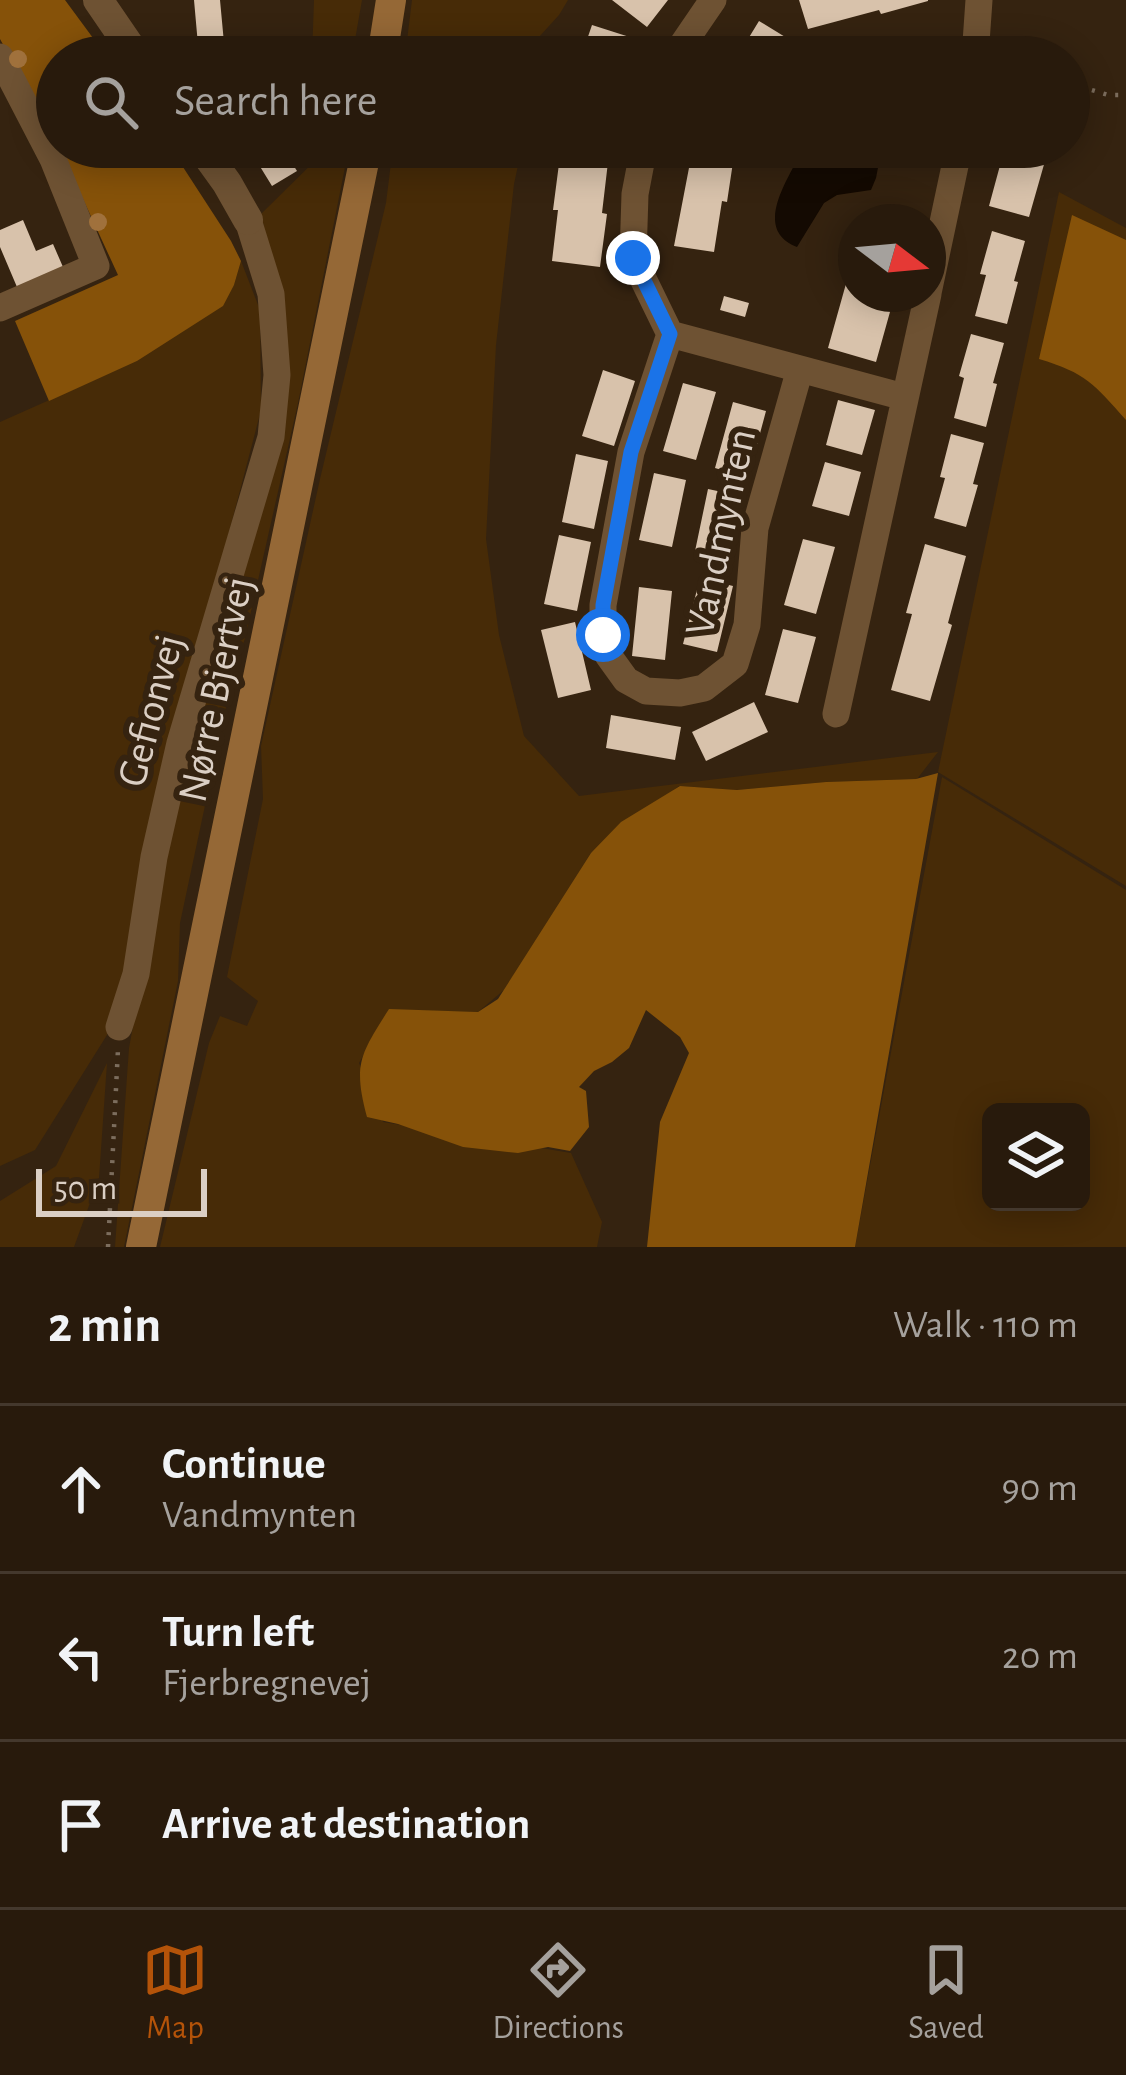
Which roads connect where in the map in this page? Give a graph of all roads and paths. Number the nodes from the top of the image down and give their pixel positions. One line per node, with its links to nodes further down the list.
1 (391, 0): 6 (main road)
2 (713, 0): 7 (street)
3 (979, 0): 8 (street)
4 (105, 3): 5 (street)
5 (125, 36)
6 (385, 36)
7 (688, 36)
8 (976, 36)
9 (2, 67): 12 (street)
10 (1090, 89): 11 (path)
11 (1126, 95)
12 (36, 128)
13 (57, 168): 20 (street)
14 (216, 168): 19 (street, Gefionvej)
15 (363, 168): 28 (main road, Nørre Bjertvej)
16 (640, 168): 22 (street)
17 (954, 168): 18 (street)
18 (946, 205)
19 (248, 220): 26 (street, Gefionvej)
20 (0, 308)
21 (924, 312): 24 (street)
22 (670, 334): 23 (street); 23 (street, Vandmynten)
23 (800, 369): 24 (street)
24 (904, 397): 25 (street)
25 (836, 714)
26 (118, 1027): 27 (path)
27 (108, 1247)
28 (141, 1247)

